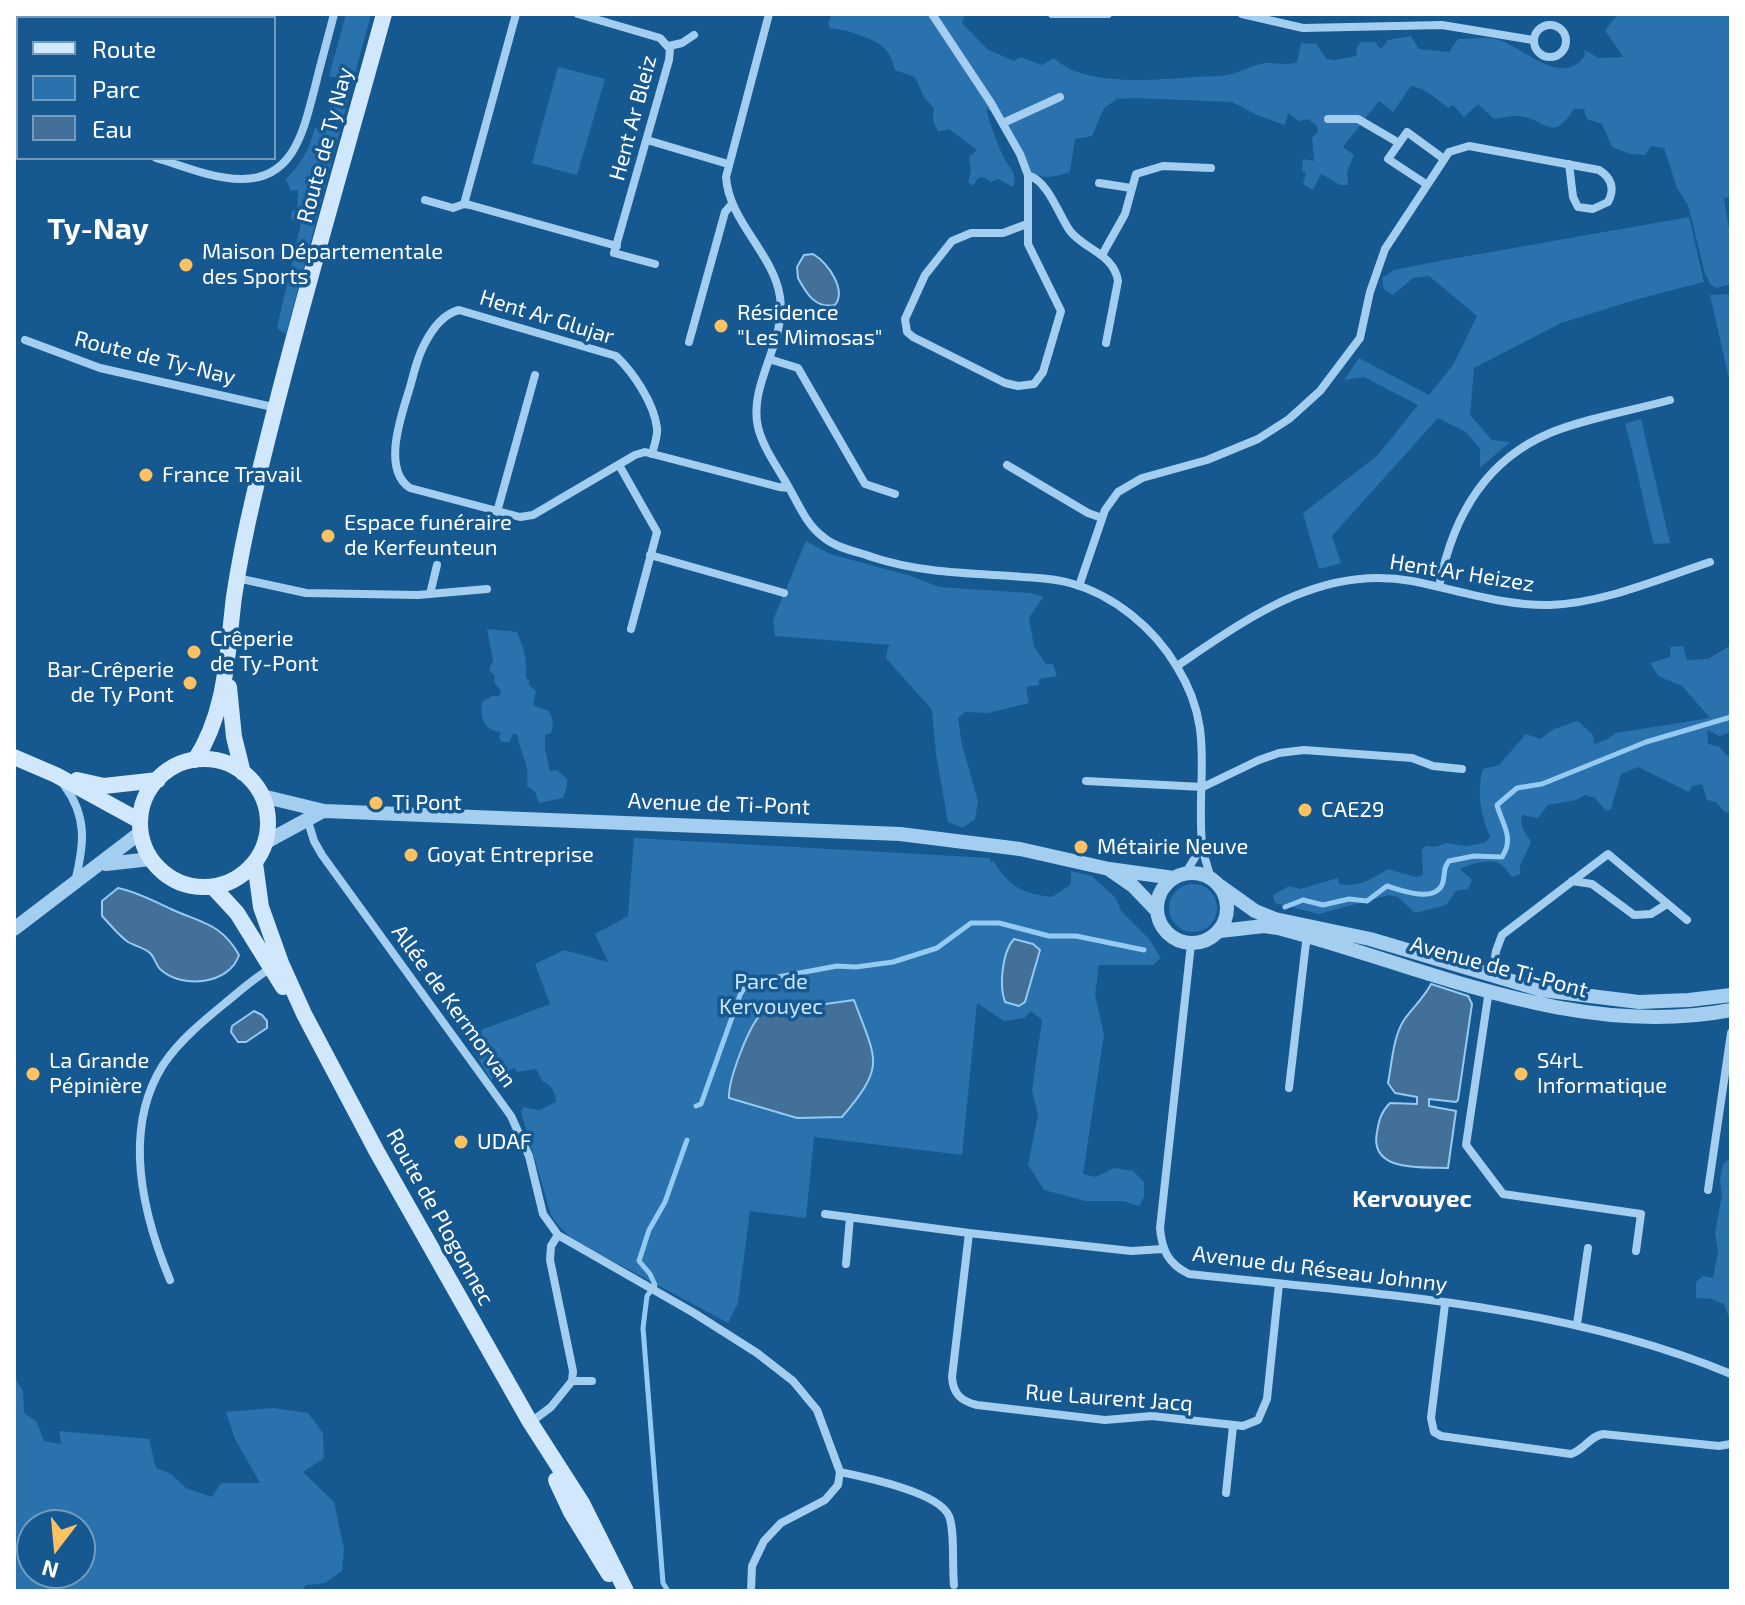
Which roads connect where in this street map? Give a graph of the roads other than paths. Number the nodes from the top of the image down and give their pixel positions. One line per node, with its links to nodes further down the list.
1 (334, 14): 19 (street)
2 (384, 14): 40 (main road, Route de Ty Nay)
3 (516, 14): 28 (street)
4 (578, 14): 12 (street, Hent Ar Bleiz)
5 (769, 14): 20 (street)
6 (932, 14): 15 (street)
7 (1052, 14): 8 (street)
8 (1108, 14)
9 (1242, 14): 11 (street)
10 (694, 35): 12 (street, Hent Ar Bleiz)
11 (1533, 40): 11 (street)
12 (669, 46): 16 (street, Hent Ar Bleiz)
13 (1060, 97): 15 (street)
14 (1328, 119): 17 (street)
15 (1003, 123): 23 (street)
16 (647, 140): 20 (street, Hent Ar Bleiz); 31 (street, Hent Ar Bleiz)
17 (1399, 143): 18 (street); 25 (street)
18 (1444, 159): 21 (street); 25 (street)
19 (163, 160)
20 (728, 164): 29 (street)
21 (1569, 164): 21 (street)
22 (1211, 168): 26 (street)
23 (1028, 175): 30 (street); 32 (street)
24 (1099, 183): 26 (street)
25 (1426, 184): 47 (street)
26 (1131, 188): 32 (street)
27 (425, 200): 28 (street)
28 (464, 204): 31 (street)
29 (732, 204): 35 (street); 37 (street)
30 (1027, 224): 30 (street)
31 (617, 246): 33 (street)
32 (1102, 255): 36 (street)
33 (655, 264)
34 (25, 340): 40 (street, Route de Ty-Nay)
35 (689, 342)
36 (1106, 343)
37 (769, 359): 44 (street); 45 (street)
38 (535, 375): 46 (street)
39 (1670, 400): 53 (street)
40 (277, 408): 51 (main road, Route de Ty Nay)
41 (652, 454): 42 (street); 44 (street); 46 (street, Hent Ar Glujar)
42 (619, 465): 46 (street); 48 (street)
43 (1007, 465): 47 (street)
44 (789, 488): 52 (street)
45 (895, 494)
46 (497, 512)
47 (1102, 518): 52 (street)
48 (650, 555): 55 (street); 57 (street)
49 (1710, 562): 53 (street, Hent Ar Heizez)
50 (437, 565): 56 (street)
51 (237, 578): 56 (street); 58 (main road, Route de Ty Nay)
52 (1079, 586): 59 (street)
53 (1439, 587): 59 (street, Hent Ar Heizez)
54 (487, 589): 56 (street)
55 (784, 593)
56 (430, 594)
57 (631, 629)
58 (227, 662): 61 (main road, Route de Ty Nay); 63 (main road, Route de Ty Nay)
59 (1177, 666): 67 (street)
60 (14, 757): 64 (main road)
61 (195, 760): 63 (main road); 65 (main road)
62 (1462, 769): 67 (street)
63 (243, 773): 68 (main road)
64 (56, 775): 65 (main road); 70 (main road); 80 (street)
65 (158, 780): 70 (main road)
66 (1086, 781): 67 (street)
67 (1203, 787): 72 (street)
68 (262, 796): 69 (street); 71 (main road)
69 (304, 813): 71 (street, Avenue de Ti-Pont); 76 (street, Avenue de Ti-Pont); 99 (street, Allée de Kermorvan)
70 (140, 827): 73 (main road); 75 (street)
71 (266, 842): 74 (main road)
72 (1202, 846): 77 (street); 79 (street)
73 (151, 859): 75 (street); 81 (main road)
74 (255, 863): 81 (main road); 89 (main road, Route de Plogonnec)
75 (101, 865): 80 (street)
76 (1109, 869): 77 (street, Avenue de Ti-Pont); 83 (street, Avenue de Ti-Pont)
77 (1180, 876): 79 (street); 83 (street)
78 (1572, 881): 82 (street); 82 (street); 90 (street)
79 (1216, 882): 86 (street); 87 (street, Avenue de Ti-Pont)
80 (74, 884): 85 (street)
81 (213, 887): 89 (main road, Route de Plogonnec)
82 (1667, 904): 84 (street)
83 (1157, 911): 88 (street)
84 (1687, 920)
85 (14, 929)
86 (1220, 931): 87 (street, Avenue de Ti-Pont); 88 (street)
87 (1308, 931): 90 (street, Avenue de Ti-Pont); 94 (street)
88 (1191, 944): 101 (street, Avenue du Réseau Johnny)
89 (276, 965): 104 (street); 111 (main road, Route de Plogonnec)
90 (1490, 984): 91 (street, Avenue de Ti-Pont); 92 (street, Avenue de Ti-Pont); 102 (street)
91 (1731, 996)
92 (1731, 1010)
93 (1731, 1033): 95 (street)
94 (1289, 1088)
95 (1708, 1190)
96 (825, 1214): 97 (street)
97 (850, 1217): 98 (street); 103 (street)
98 (969, 1233): 101 (street); 112 (street, Rue Laurent Jacq)
99 (558, 1235): 109 (street); 114 (street)
100 (1588, 1248): 107 (street)
101 (1163, 1249): 105 (street, Avenue du Réseau Johnny)
102 (1636, 1251)
103 (846, 1264)
104 (170, 1280)
105 (1279, 1284): 106 (street, Avenue du Réseau Johnny); 112 (street)
106 (1445, 1304): 107 (street, Avenue du Réseau Johnny); 113 (street)
107 (1577, 1324): 108 (street, Avenue du Réseau Johnny)
108 (1731, 1374)
109 (572, 1381): 110 (street); 111 (street)
110 (592, 1381)
111 (530, 1422): 117 (main road, Route de Plogonnec)
112 (1233, 1426): 115 (street)
113 (1731, 1444)
114 (840, 1472): 116 (street); 118 (street)
115 (1226, 1493)
116 (954, 1585)
117 (624, 1591)
118 (751, 1591)

